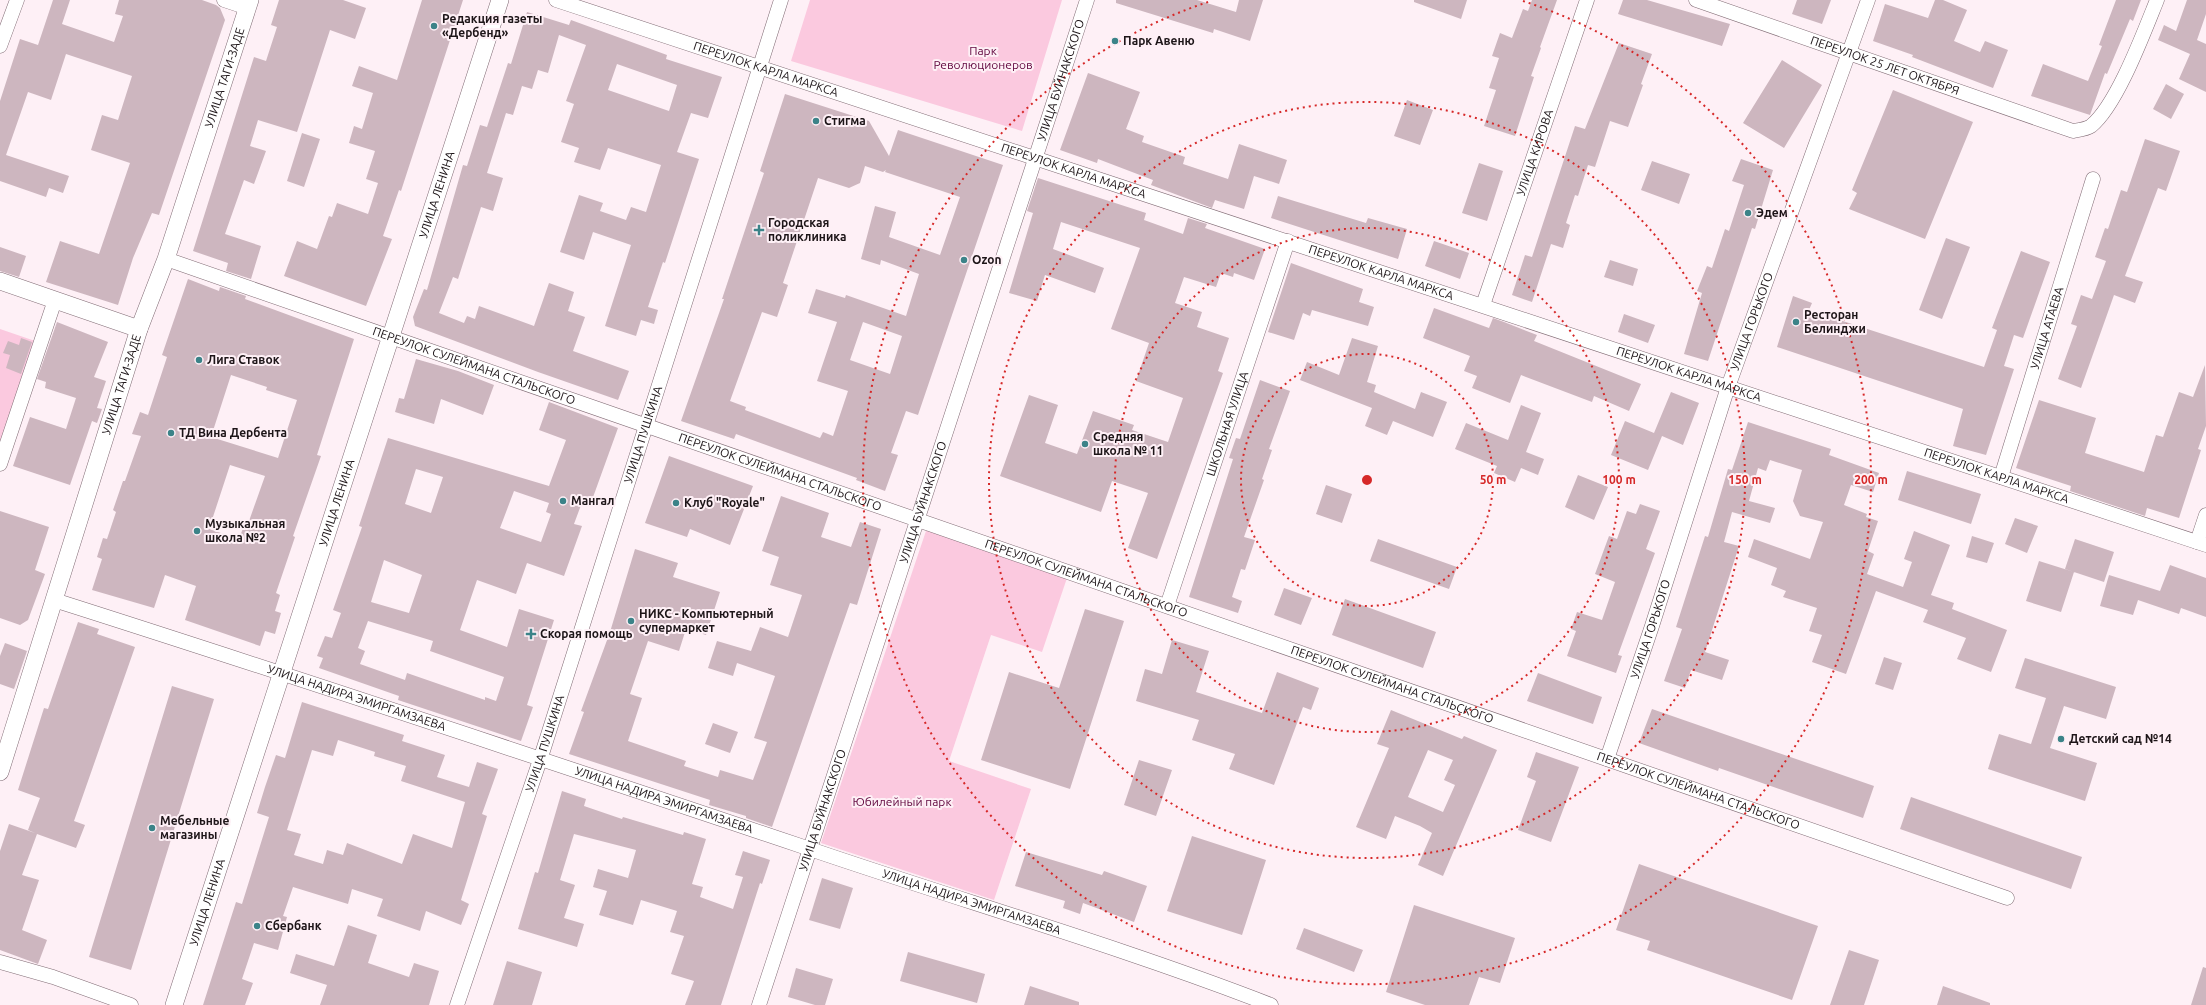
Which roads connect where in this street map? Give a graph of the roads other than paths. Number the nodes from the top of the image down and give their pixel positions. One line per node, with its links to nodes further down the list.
1 (17, 0): 12 (street)
2 (224, 0): 11 (street)
3 (500, 0): 23 (street, УЛИЦА ЛЕНИНА)
4 (556, 0): 14 (street, ПЕРЕУЛОК КАРЛА МАРКСА)
5 (781, 0): 14 (street, УЛИЦА ПУШКИНА)
6 (1087, 0): 15 (street, УЛИЦА БУЙНАКСКОГО)
7 (1588, 0): 21 (street, УЛИЦА КИРОВА)
8 (1696, 0): 13 (street, ПЕРЕУЛОК 25 ЛЕТ ОКТЯБРЯ)
9 (1868, 0): 13 (street, УЛИЦА ГОРЬКОГО)
10 (2157, 0): 13 (street, ПЕРЕУЛОК 25 ЛЕТ ОКТЯБРЯ)
11 (249, 4): 18 (street, УЛИЦА ТАГИ-ЗАДЕ)
12 (0, 46)
13 (1850, 53): 24 (street, УЛИЦА ГОРЬКОГО)
14 (759, 68): 15 (street, ПЕРЕУЛОК КАРЛА МАРКСА); 25 (street, УЛИЦА ПУШКИНА)
15 (1036, 158): 17 (street, ПЕРЕУЛОК КАРЛА МАРКСА); 29 (street, УЛИЦА БУЙНАКСКОГО)
16 (2093, 179): 27 (street, УЛИЦА АТАЕВА)
17 (1288, 241): 21 (street, ПЕРЕУЛОК КАРЛА МАРКСА); 32 (street, ШКОЛЬНАЯ УЛИЦА)
18 (166, 259): 22 (street, УЛИЦА ТАГИ-ЗАДЕ); 23 (street, ПЕРЕУЛОК СУЛЕЙМАНА СТАЛЬСКОГО)
19 (0, 281): 20 (street)
20 (55, 300): 22 (street); 26 (street)
21 (1483, 305): 24 (street, ПЕРЕУЛОК КАРЛА МАРКСА)
22 (139, 329): 31 (street, УЛИЦА ТАГИ-ЗАДЕ)
23 (392, 337): 25 (street, ПЕРЕУЛОК СУЛЕЙМАНА СТАЛЬСКОГО); 33 (street, УЛИЦА ЛЕНИНА)
24 (1728, 387): 27 (street, ПЕРЕУЛОК КАРЛА МАРКСА); 35 (street, УЛИЦА ГОРЬКОГО)
25 (646, 425): 29 (street, ПЕРЕУЛОК СУЛЕЙМАНА СТАЛЬСКОГО); 34 (street, УЛИЦА ПУШКИНА)
26 (0, 464)
27 (2001, 477): 30 (street, ПЕРЕУЛОК КАРЛА МАРКСА)
28 (2206, 515): 30 (street)
29 (918, 519): 32 (street, ПЕРЕУЛОК СУЛЕЙМАНА СТАЛЬСКОГО); 37 (street, УЛИЦА БУЙНАКСКОГО)
30 (2202, 543)
31 (54, 600): 33 (street, УЛИЦА НАДИРА ЭМИРГАМЗАЕВА); 36 (street, УЛИЦА ТАГИ-ЗАДЕ)
32 (1167, 606): 35 (street, ПЕРЕУЛОК СУЛЕЙМАНА СТАЛЬСКОГО)
33 (284, 672): 34 (street, УЛИЦА НАДИРА ЭМИРГАМЗАЕВА); 41 (street, УЛИЦА ЛЕНИНА)
34 (541, 757): 37 (street, УЛИЦА НАДИРА ЭМИРГАМЗАЕВА); 42 (street, УЛИЦА ПУШКИНА)
35 (1607, 759): 38 (street, ПЕРЕУЛОК СУЛЕЙМАНА СТАЛЬСКОГО)
36 (0, 772)
37 (810, 850): 43 (street, УЛИЦА БУЙНАКСКОГО); 44 (street, УЛИЦА НАДИРА ЭМИРГАМЗАЕВА)
38 (2007, 898)
39 (0, 962): 40 (street)
40 (131, 1005)
41 (174, 1005)
42 (457, 1005)
43 (759, 1005)
44 (1271, 1005)

